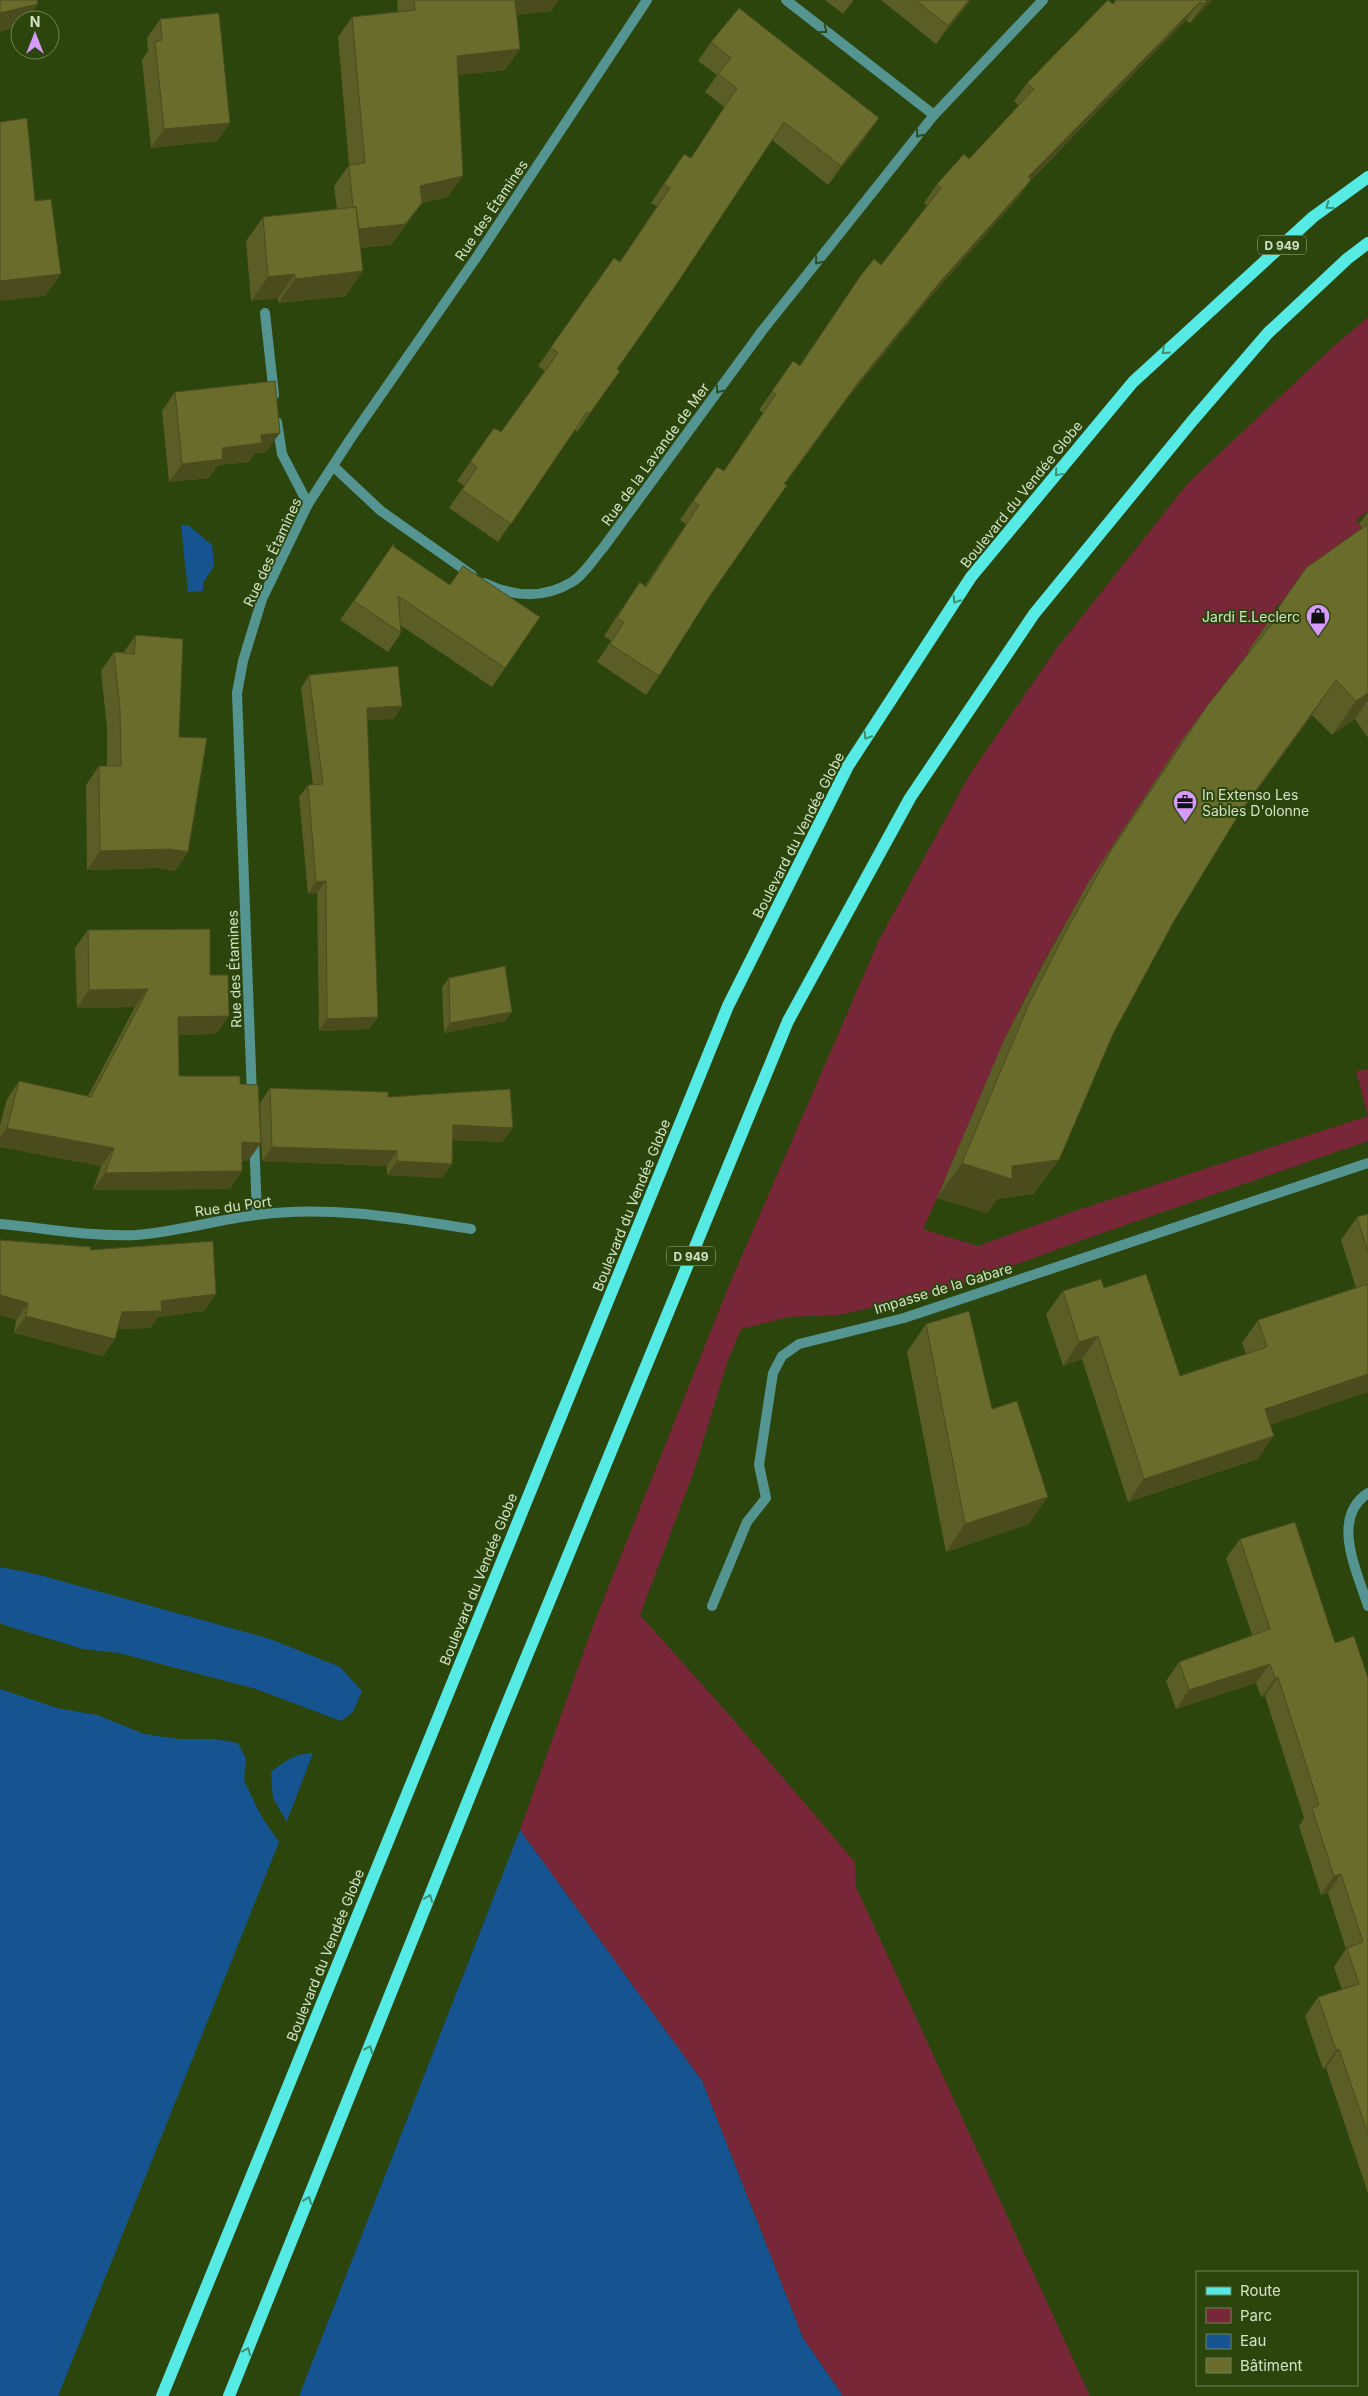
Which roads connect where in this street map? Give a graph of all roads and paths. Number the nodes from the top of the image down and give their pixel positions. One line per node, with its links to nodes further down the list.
1 (647, 0): 8 (street, Rue des Étamines)
2 (786, 0): 4 (street, one-way to 4)
3 (1043, 0): 4 (street, Rue de la Lavande de Mer)
4 (934, 115): 8 (street, Rue de la Lavande de Mer, one-way to 8)
5 (1368, 177): 19 (main road, Boulevard du Vendée Globe / D 949, one-way to 19)
6 (1368, 243): 20 (main road, D 949, one-way to 6)
7 (265, 313): 9 (street)
8 (333, 466): 9 (street, Rue des Étamines)
9 (308, 504): 10 (street, Rue des Étamines)
10 (253, 1106)
11 (254, 1126): 13 (street)
12 (1368, 1163): 17 (street, Impasse de la Gabare)
13 (257, 1214): 14 (street, Rue du Port); 15 (street, Rue du Port)
14 (0, 1224)
15 (471, 1229)
16 (1368, 1492): 18 (street)
17 (712, 1606)
18 (1368, 1606)
19 (162, 2396)
20 (229, 2396)

